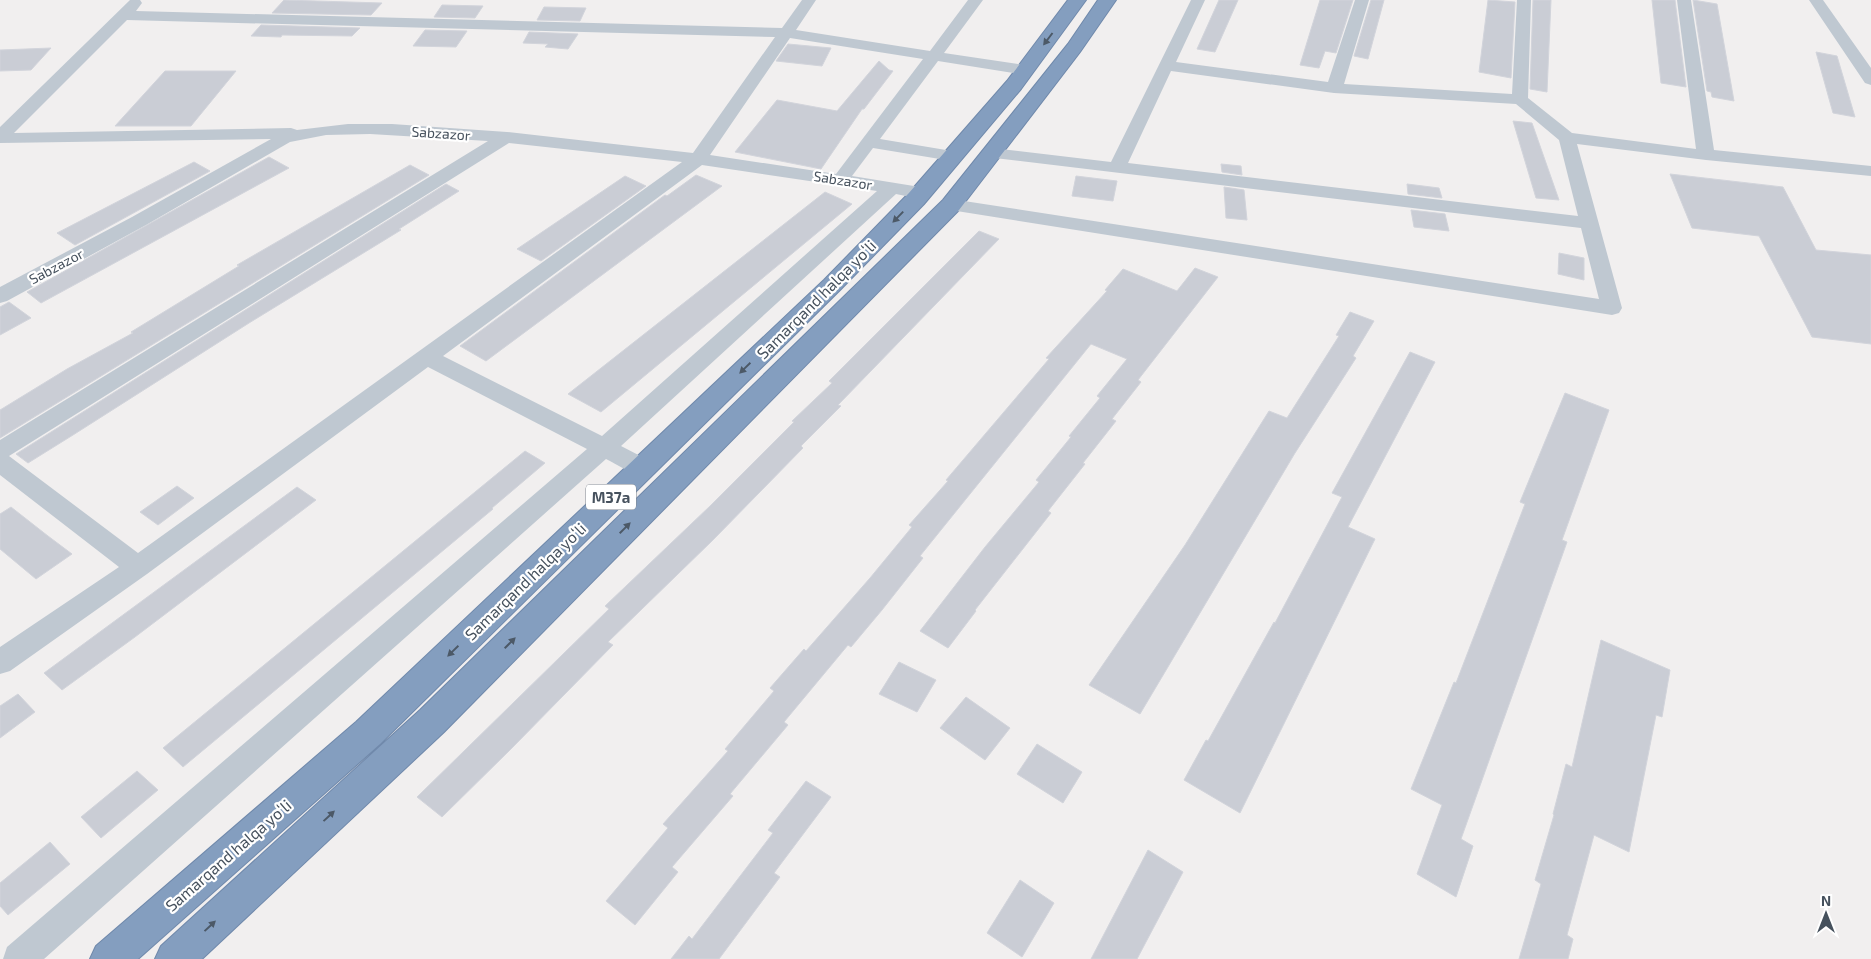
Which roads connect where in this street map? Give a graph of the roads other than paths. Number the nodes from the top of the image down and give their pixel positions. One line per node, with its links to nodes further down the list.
1 (138, 0): 11 (street)
2 (809, 0): 12 (street)
3 (976, 0): 13 (street)
4 (1077, 0): 16 (highway, Samarqand halqa yoʻli / M37a, one-way to 16)
5 (1107, 0): 16 (highway, Samarqand halqa yoʻli / M37a)
6 (1198, 0): 14 (street)
7 (1362, 0): 17 (street)
8 (1524, 0): 18 (street)
9 (1684, 0): 25 (street)
10 (1816, 0): 15 (street)
11 (124, 15): 12 (street); 20 (street)
12 (785, 33): 13 (street); 27 (street)
13 (932, 57): 16 (street); 23 (street)
14 (1166, 66): 17 (street); 28 (street)
15 (1871, 80)
16 (1027, 83): 24 (highway, Samarqand halqa yoʻli / M37a); 26 (highway, Samarqand halqa yoʻli / M37a)
17 (1334, 88): 18 (street)
18 (1520, 99): 22 (street)
19 (302, 132): 20 (street); 21 (street, Sabzazor); 35 (street, Sabzazor)
20 (0, 137)
21 (507, 137): 27 (street, Sabzazor); 38 (street)
22 (1567, 138): 25 (street); 34 (street)
23 (868, 142): 26 (street); 30 (street)
24 (992, 153): 28 (street); 33 (highway, Samarqand halqa yoʻli / M37a)
25 (1706, 155): 29 (street)
26 (952, 156): 32 (highway, Samarqand halqa yoʻli / M37a)
27 (698, 159): 30 (street, Sabzazor); 36 (street)
28 (1117, 168): 34 (street)
29 (1871, 171)
30 (840, 180): 31 (street, Sabzazor)
31 (892, 188): 32 (street, Sabzazor); 37 (street)
32 (920, 193): 40 (highway, Samarqand halqa yoʻli / M37a, one-way to 40)
33 (951, 205): 34 (street); 45 (highway, Samarqand halqa yoʻli / M37a, one-way to 33)
34 (1589, 223)
35 (0, 296)
36 (426, 357): 37 (street); 41 (street)
37 (604, 448): 40 (street); 43 (street)
38 (0, 451)
39 (0, 462): 41 (street)
40 (642, 467): 44 (highway, Samarqand halqa yoʻli / M37a, one-way to 44)
41 (138, 567): 42 (street)
42 (0, 662)
43 (18, 959)
44 (109, 959)
45 (174, 959)

